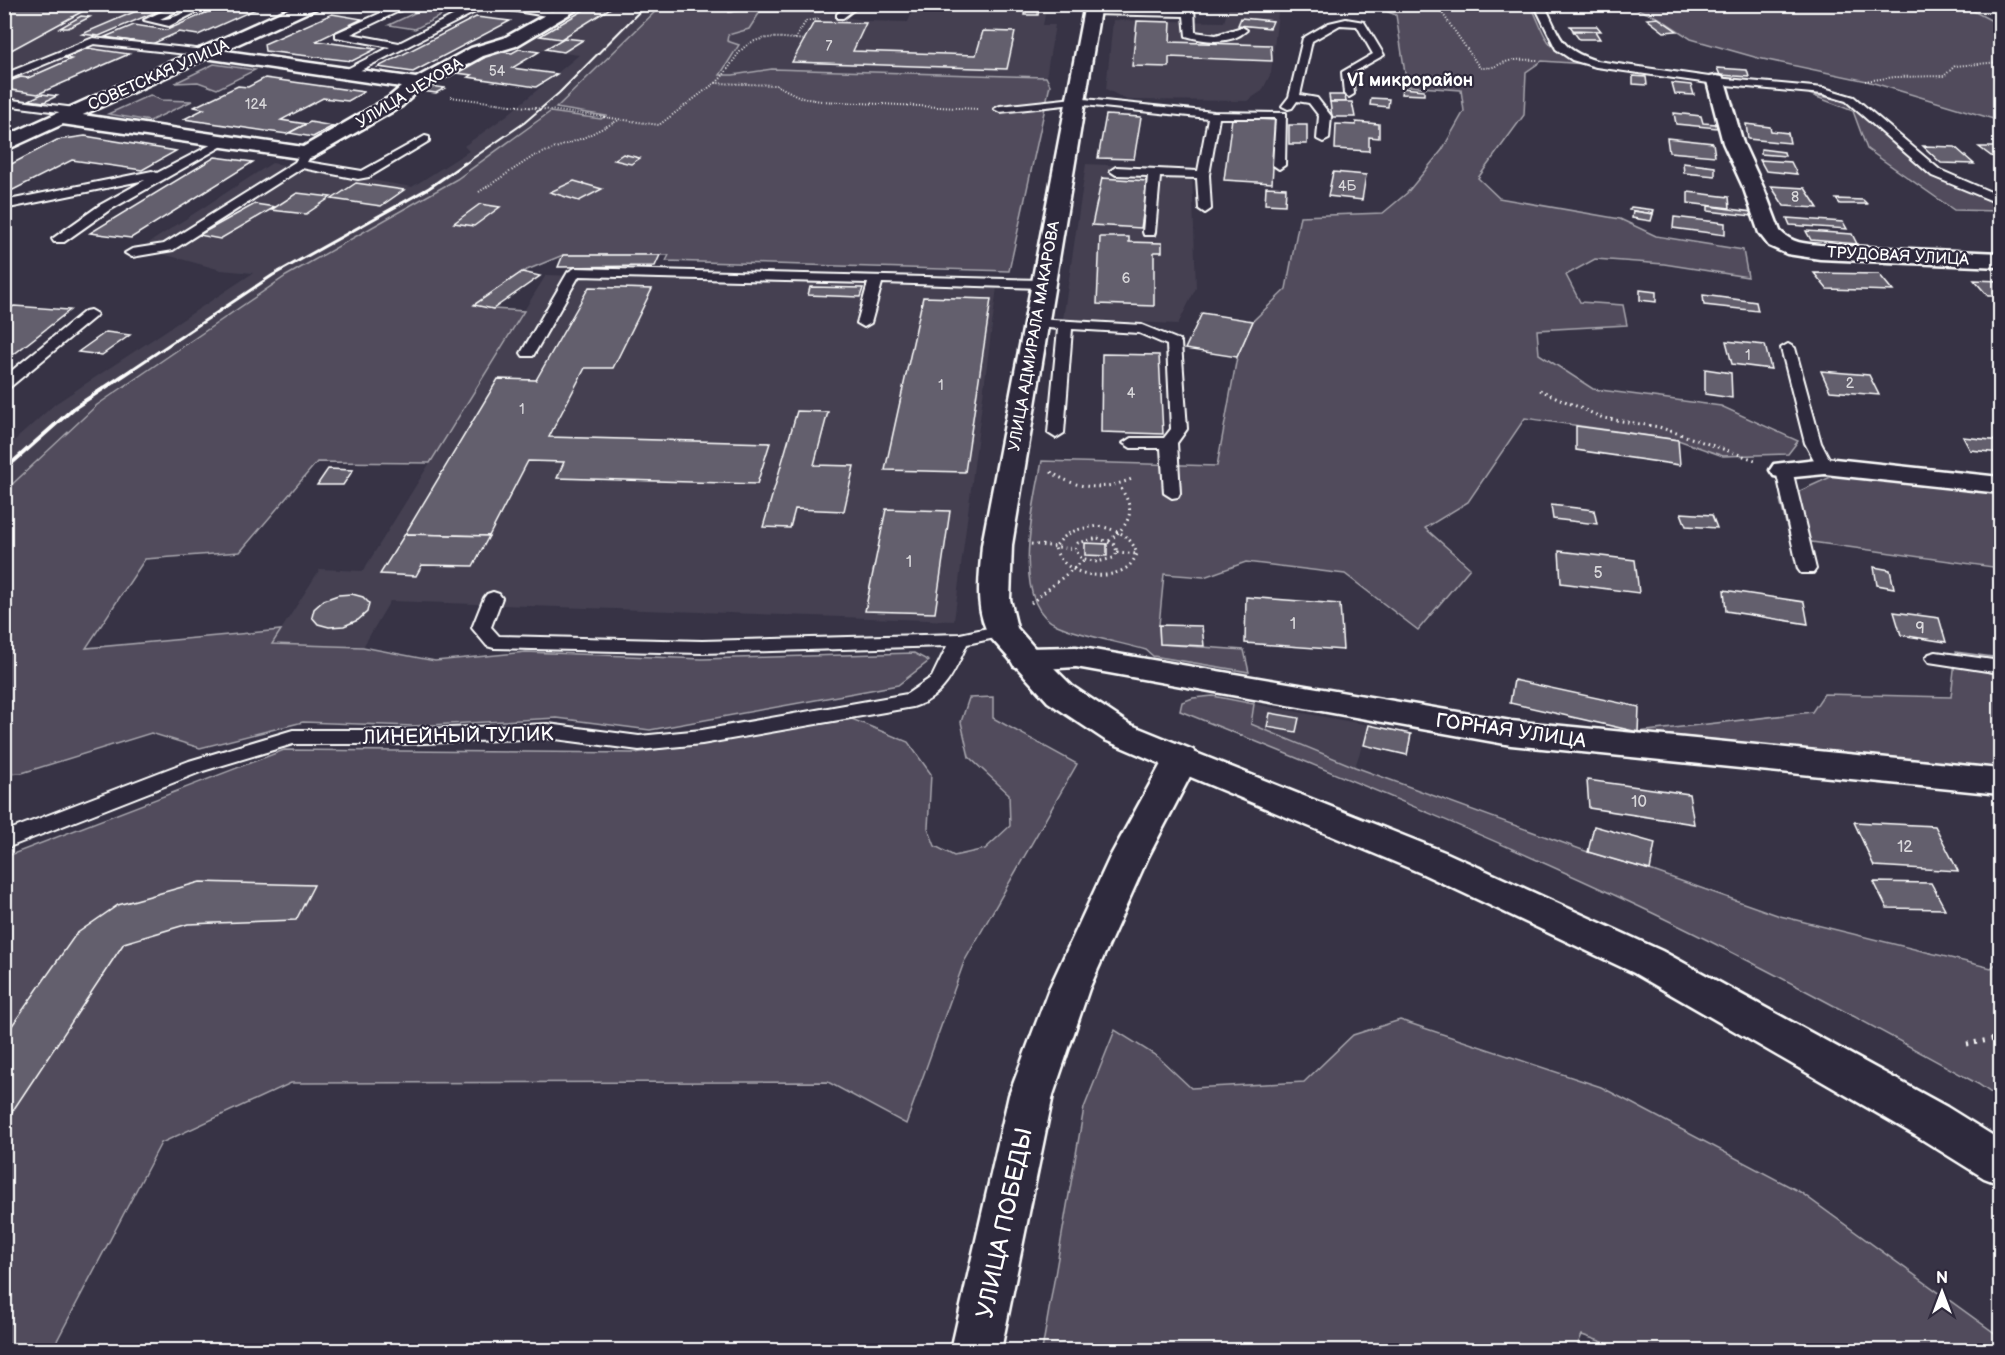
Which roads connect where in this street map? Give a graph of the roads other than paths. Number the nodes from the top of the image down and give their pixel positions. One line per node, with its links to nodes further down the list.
1 (187, 4): 2 (lane)
2 (209, 4)
3 (313, 4): 16 (street, СОВЕТСКАЯ УЛИЦА)
4 (410, 4): 15 (lane)
5 (484, 4): 15 (lane)
6 (578, 4): 12 (street, УЛИЦА ЧЕХОВА)
7 (857, 4): 13 (lane)
8 (1539, 4): 19 (lane)
9 (496, 5): 12 (lane)
10 (1092, 8): 11 (lane); 23 (street, УЛИЦА АДМИРАЛА МАКАРОВА)
11 (1189, 9): 14 (lane)
12 (558, 15): 20 (street, УЛИЦА ЧЕХОВА)
13 (840, 16)
14 (1242, 30)
15 (400, 46): 17 (lane)
16 (205, 53): 17 (street); 18 (lane); 26 (street, СОВЕТСКАЯ УЛИЦА)
17 (347, 73): 20 (street)
18 (4, 78)
19 (1716, 81): 39 (lane); 45 (street, ТРУДОВАЯ УЛИЦА)
20 (419, 84): 33 (street, УЛИЦА ЧЕХОВА)
21 (1349, 94): 22 (lane)
22 (1294, 97): 28 (lane); 30 (lane)
23 (1074, 101): 25 (lane); 27 (lane); 47 (street, УЛИЦА АДМИРАЛА МАКАРОВА)
24 (4, 102): 26 (lane)
25 (1000, 109)
26 (68, 114): 31 (street); 32 (street, СОВЕТСКАЯ УЛИЦА)
27 (1214, 115): 28 (lane); 38 (lane)
28 (1282, 115): 34 (lane)
29 (425, 139): 33 (lane)
30 (1323, 139)
31 (222, 142): 33 (street); 36 (lane)
32 (4, 145)
33 (303, 159): 44 (lane)
34 (1279, 165)
35 (1116, 171): 37 (lane)
36 (166, 172): 40 (lane); 43 (lane)
37 (1154, 173): 38 (lane); 42 (lane)
38 (1203, 175): 41 (lane)
39 (2001, 200)
40 (4, 206)
41 (1206, 210)
42 (1149, 232)
43 (59, 239)
44 (132, 253)
45 (2001, 260)
46 (876, 279): 47 (lane); 49 (lane); 53 (lane)
47 (1041, 284): 50 (street, УЛИЦА АДМИРАЛА МАКАРОВА)
48 (90, 314): 54 (lane)
49 (864, 323)
50 (1035, 323): 51 (lane); 64 (street, УЛИЦА АДМИРАЛА МАКАРОВА)
51 (1065, 325): 55 (lane); 57 (lane)
52 (1788, 348): 58 (lane)
53 (528, 353)
54 (4, 385)
55 (1056, 433)
56 (1131, 443): 57 (lane)
57 (1169, 443): 61 (lane)
58 (1825, 466): 59 (street); 60 (street)
59 (1784, 470): 62 (lane)
60 (2001, 485)
61 (1172, 493)
62 (1807, 569)
63 (493, 598): 65 (lane)
64 (1002, 631): 65 (lane); 67 (street, УЛИЦА АДМИРАЛА МАКАРОВА)
65 (960, 640): 71 (lane, ЛИНЕЙНЫЙ ТУПИК)
66 (1936, 658): 68 (lane)
67 (1026, 659): 69 (street, УЛИЦА АДМИРАЛА МАКАРОВА); 70 (street, ГОРНАЯ УЛИЦА)
68 (2001, 667)
69 (1181, 759): 72 (street, УЛИЦА АДМИРАЛА МАКАРОВА); 73 (street, УЛИЦА ПОБЕДЫ)
70 (2001, 782)
71 (4, 841)
72 (2001, 1164)
73 (976, 1350)

